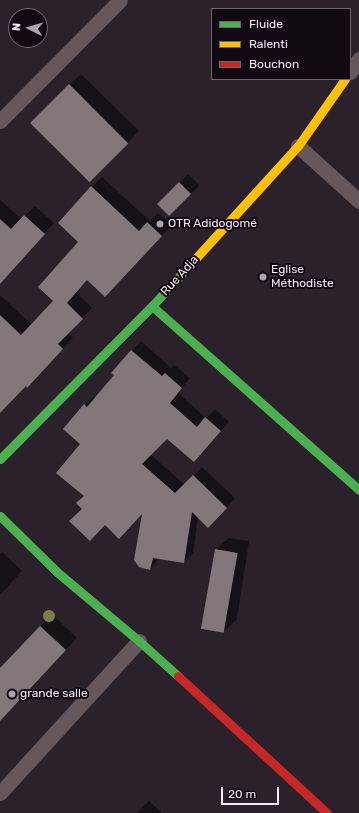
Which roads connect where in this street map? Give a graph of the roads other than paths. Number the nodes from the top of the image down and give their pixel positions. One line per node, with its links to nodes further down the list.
1 (120, 0): 5 (street)
2 (359, 59): 3 (street)
3 (351, 71)
4 (344, 80): 6 (street, Rue Adja)
5 (0, 121)
6 (298, 146): 7 (street); 8 (street, Rue Adja)
7 (359, 201)
8 (152, 306): 9 (street, Rue Adja); 10 (street)
9 (0, 459)
10 (359, 490)
11 (0, 516): 12 (street)
12 (139, 641): 13 (street); 14 (street)
13 (0, 794)
14 (327, 813)

